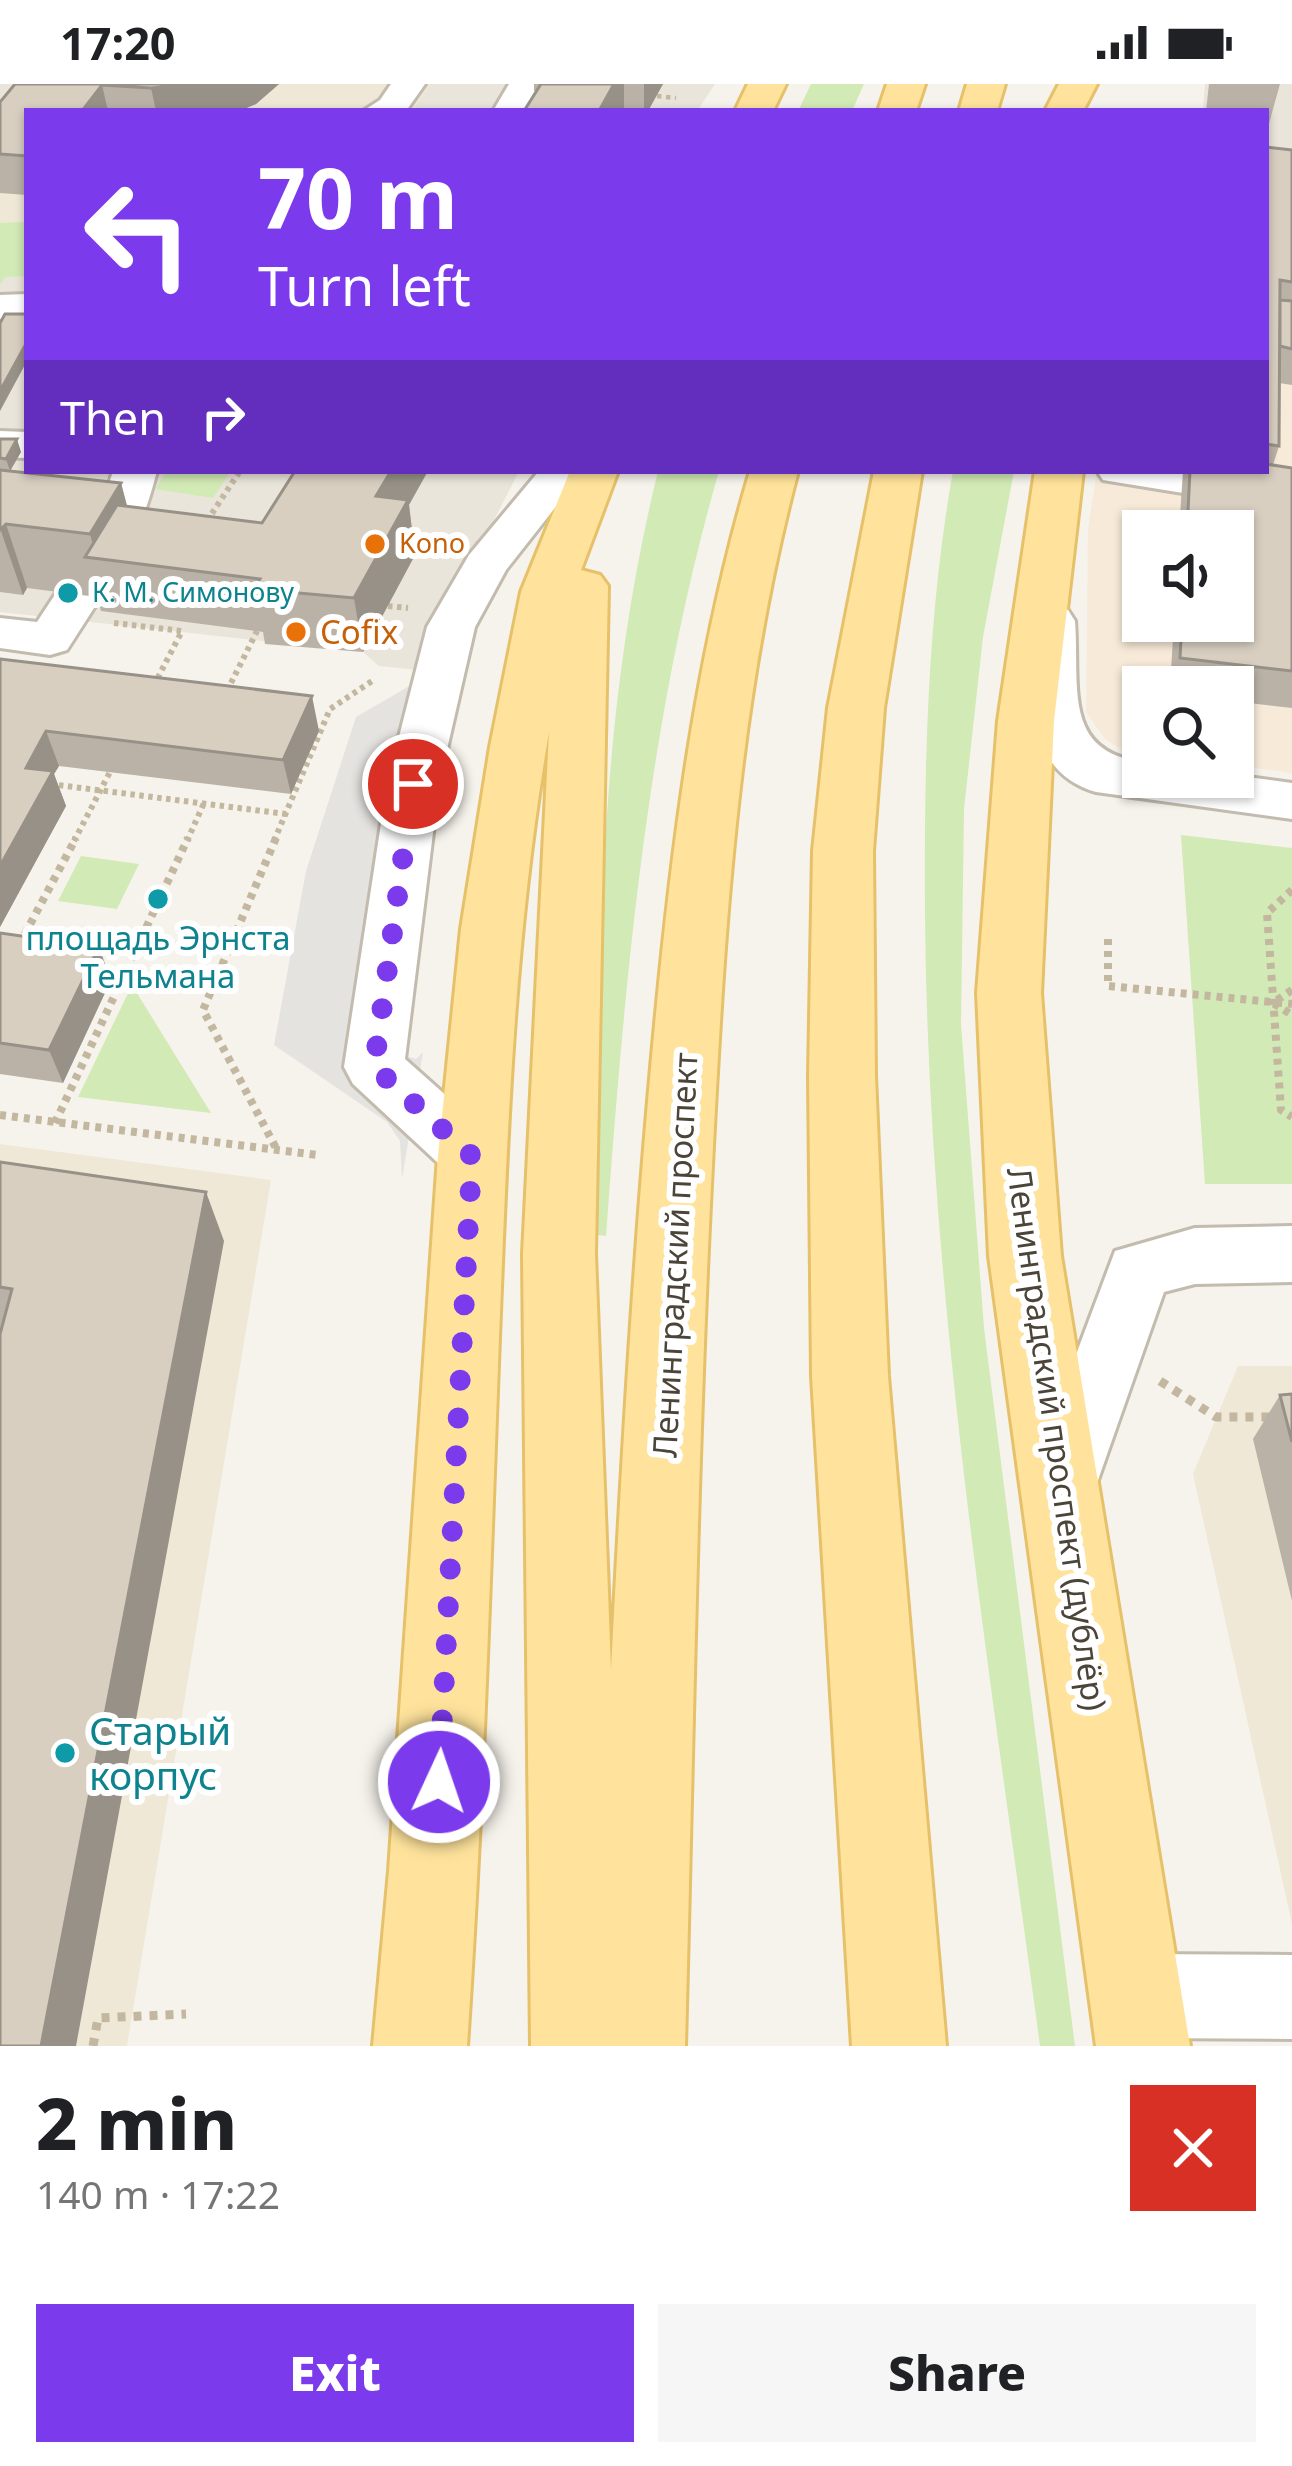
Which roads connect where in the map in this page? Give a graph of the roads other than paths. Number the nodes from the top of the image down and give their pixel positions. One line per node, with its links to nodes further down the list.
1 (408, 84): 3 (street)
2 (1101, 88): 4 (main road)
3 (389, 108)
4 (1069, 108)
5 (133, 474): 12 (street)
6 (773, 474): 24 (main road, Ленинградский проспект)
7 (897, 474): 25 (main road)
8 (1059, 474): 13 (main road, Ленинградский проспект (дублёр))
9 (1140, 474): 10 (street)
10 (1183, 480)
11 (579, 482): 17 (main road); 17 (street); 23 (main road)
12 (202, 527)
13 (1048, 556): 16 (street); 19 (main road, Ленинградский проспект (дублёр))
14 (64, 617): 15 (street)
15 (0, 633)
16 (1292, 801)
17 (472, 1156): 22 (main road)
18 (1292, 1254): 19 (street)
19 (1060, 1493): 21 (main road, Ленинградский проспект (дублёр))
20 (1292, 1997): 21 (street)
21 (1139, 2021)
22 (420, 2046)
23 (578, 2046)
24 (638, 2046)
25 (899, 2046)

